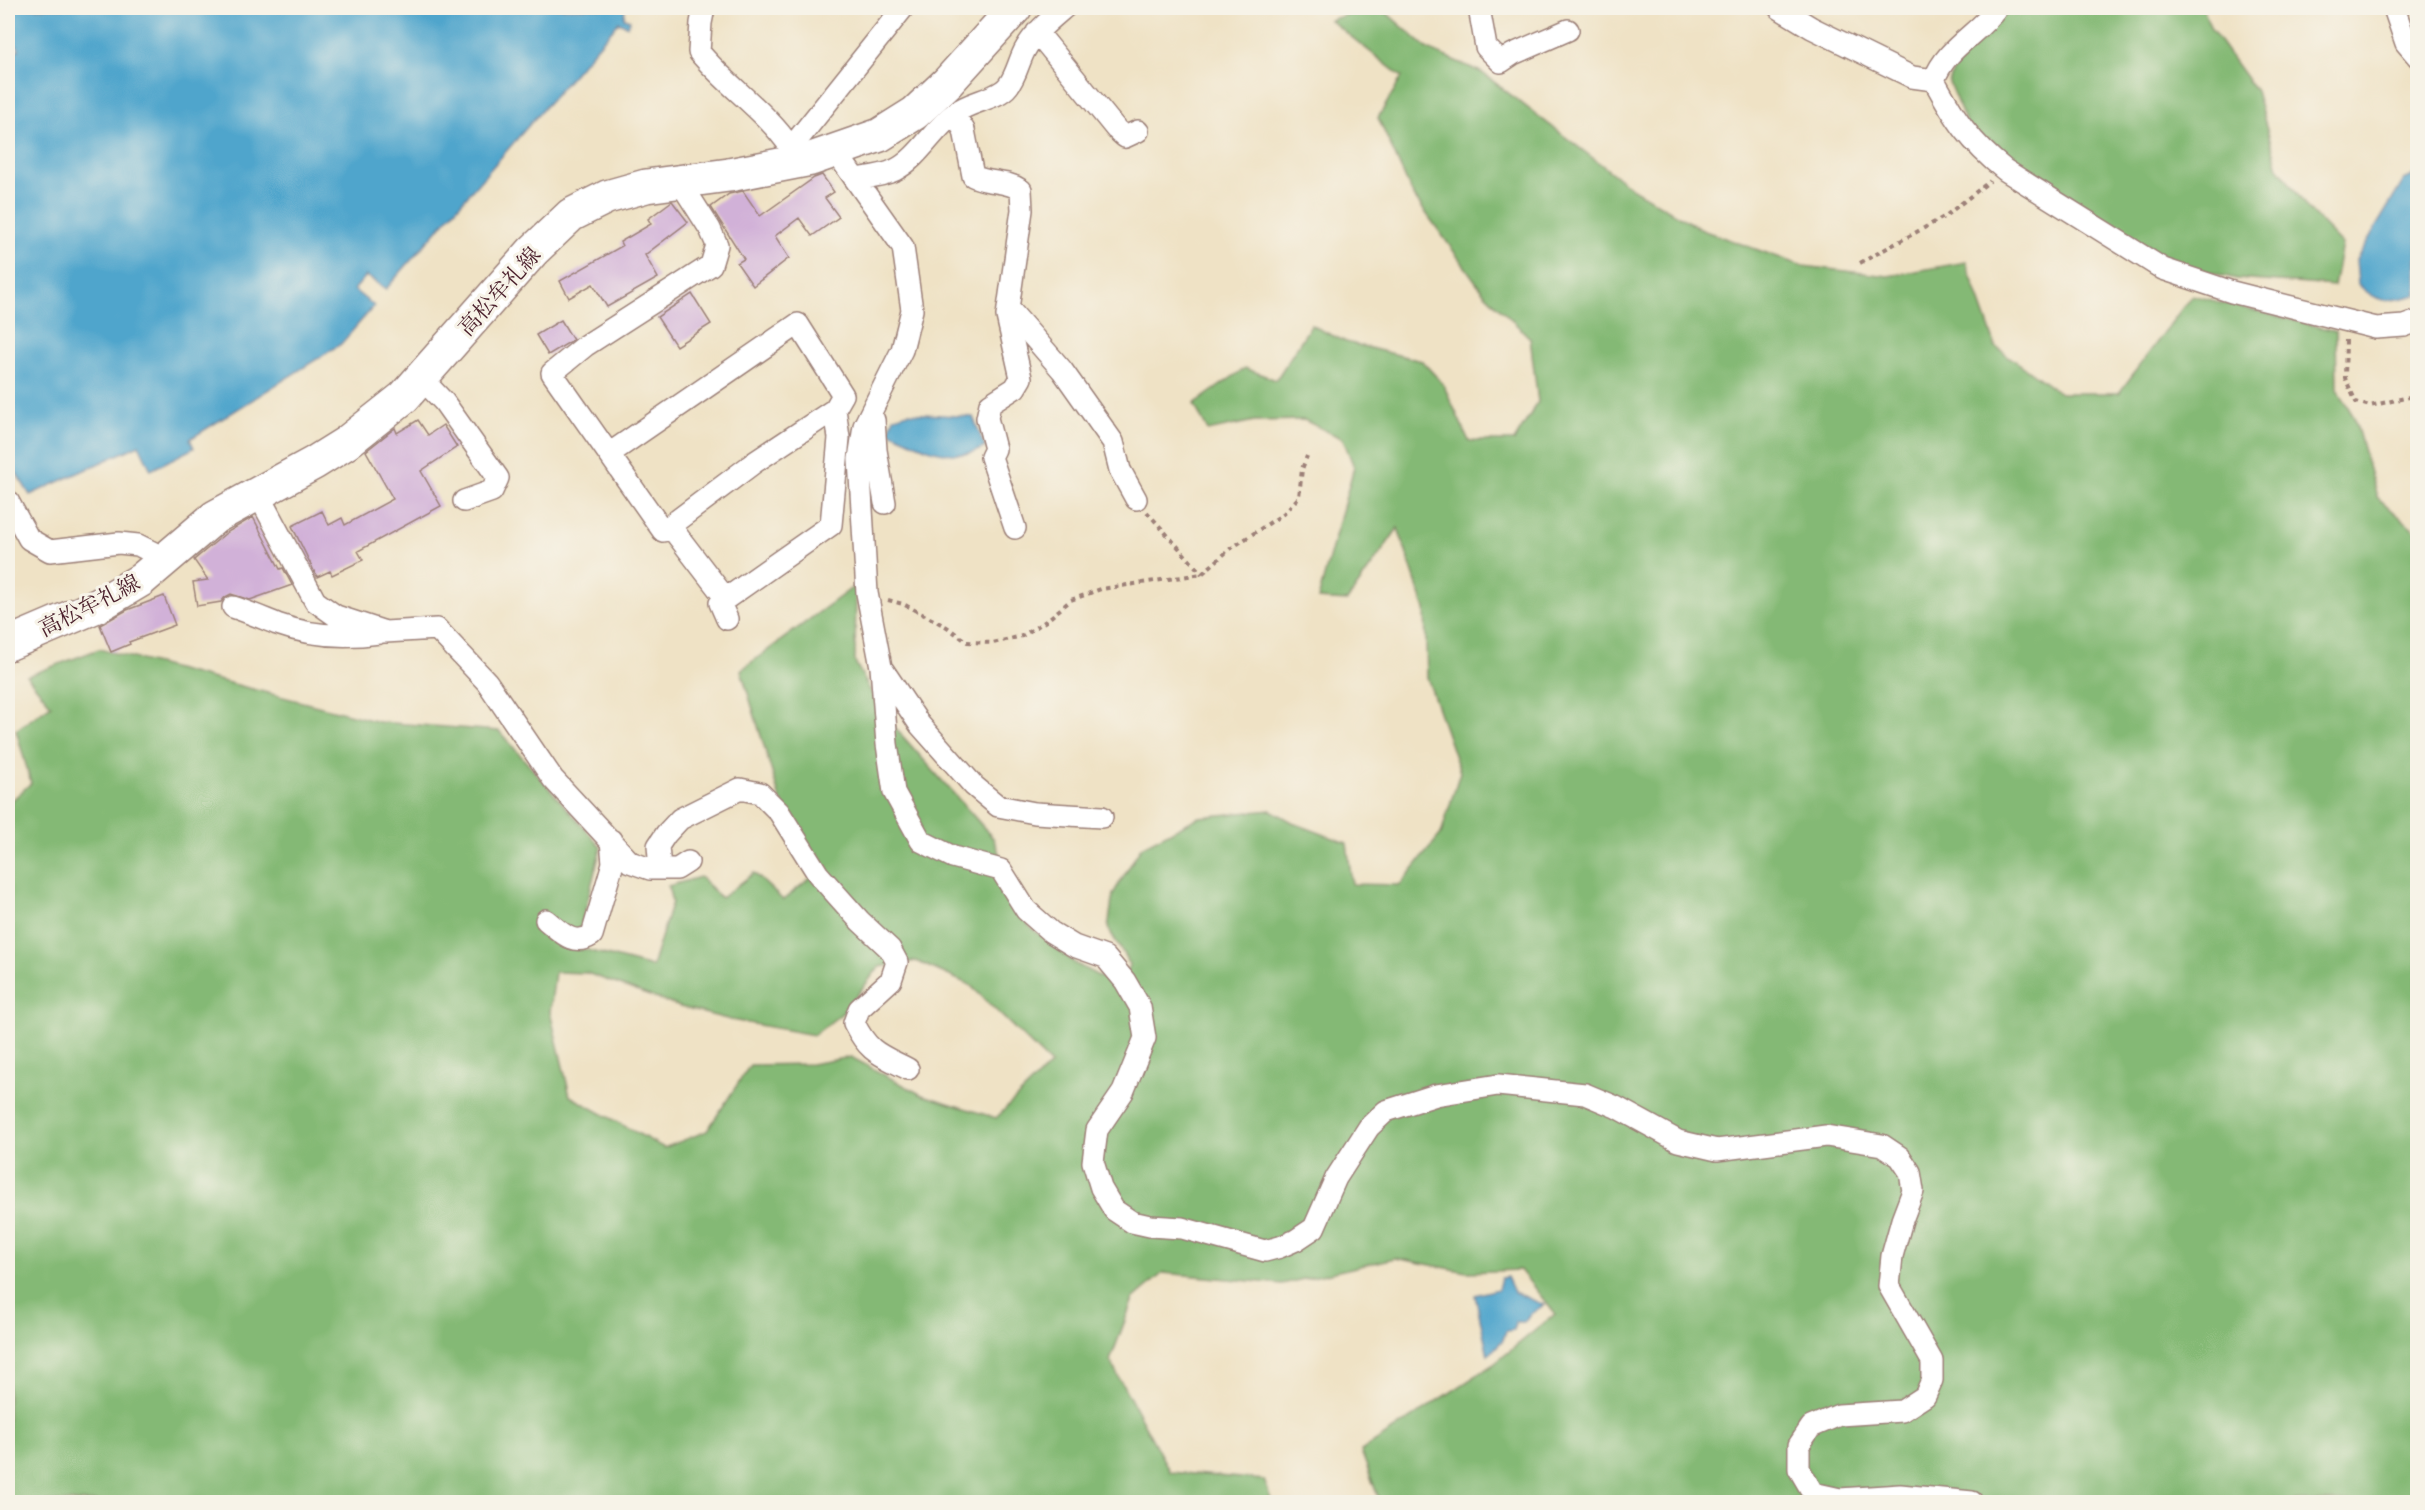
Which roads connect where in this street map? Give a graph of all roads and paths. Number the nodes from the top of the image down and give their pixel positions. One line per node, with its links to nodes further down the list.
1 (704, 8): 16 (street)
2 (903, 8): 16 (street)
3 (1015, 8): 15 (main road, 高松牟礼線)
4 (1064, 8): 10 (street)
5 (1479, 8): 9 (street)
6 (1779, 8): 12 (street)
7 (1997, 8): 12 (street)
8 (2394, 8): 11 (street)
9 (1568, 30)
10 (1037, 32): 13 (street); 14 (street)
11 (2418, 57)
12 (1934, 80): 17 (street)
13 (954, 114): 18 (street); 21 (street)
14 (1138, 131)
15 (836, 152): 16 (main road, 高松牟礼線); 18 (street)
16 (791, 156): 19 (main road, 高松牟礼線)
17 (2005, 170): 20 (path); 22 (street)
18 (855, 179): 26 (street)
19 (680, 182): 24 (main road, 高松牟礼線); 28 (street)
20 (1860, 263)
21 (1008, 308): 31 (street); 36 (street)
22 (2346, 321): 23 (street); 25 (path)
23 (2418, 321)
24 (422, 379): 30 (main road, 高松牟礼線); 33 (street)
25 (2418, 395)
26 (873, 408): 34 (street); 39 (street)
27 (835, 409): 28 (street); 35 (street); 35 (street)
28 (609, 454): 35 (street)
29 (1307, 456): 38 (path)
30 (258, 494): 37 (main road, 高松牟礼線); 41 (street)
31 (1136, 500): 38 (path)
32 (8, 501): 37 (street)
33 (464, 501)
34 (885, 504)
35 (670, 526)
36 (1015, 528)
37 (166, 559): 42 (main road, 高松牟礼線)
38 (1202, 574): 39 (path)
39 (867, 593): 43 (street)
40 (233, 607): 41 (street)
41 (385, 632): 45 (street)
42 (8, 644)
43 (881, 667): 44 (street); 50 (street)
44 (1102, 818)
45 (611, 840): 47 (street); 48 (street)
46 (688, 862): 47 (street)
47 (660, 869): 49 (street)
48 (546, 920)
49 (908, 1069)
50 (1972, 1503)

